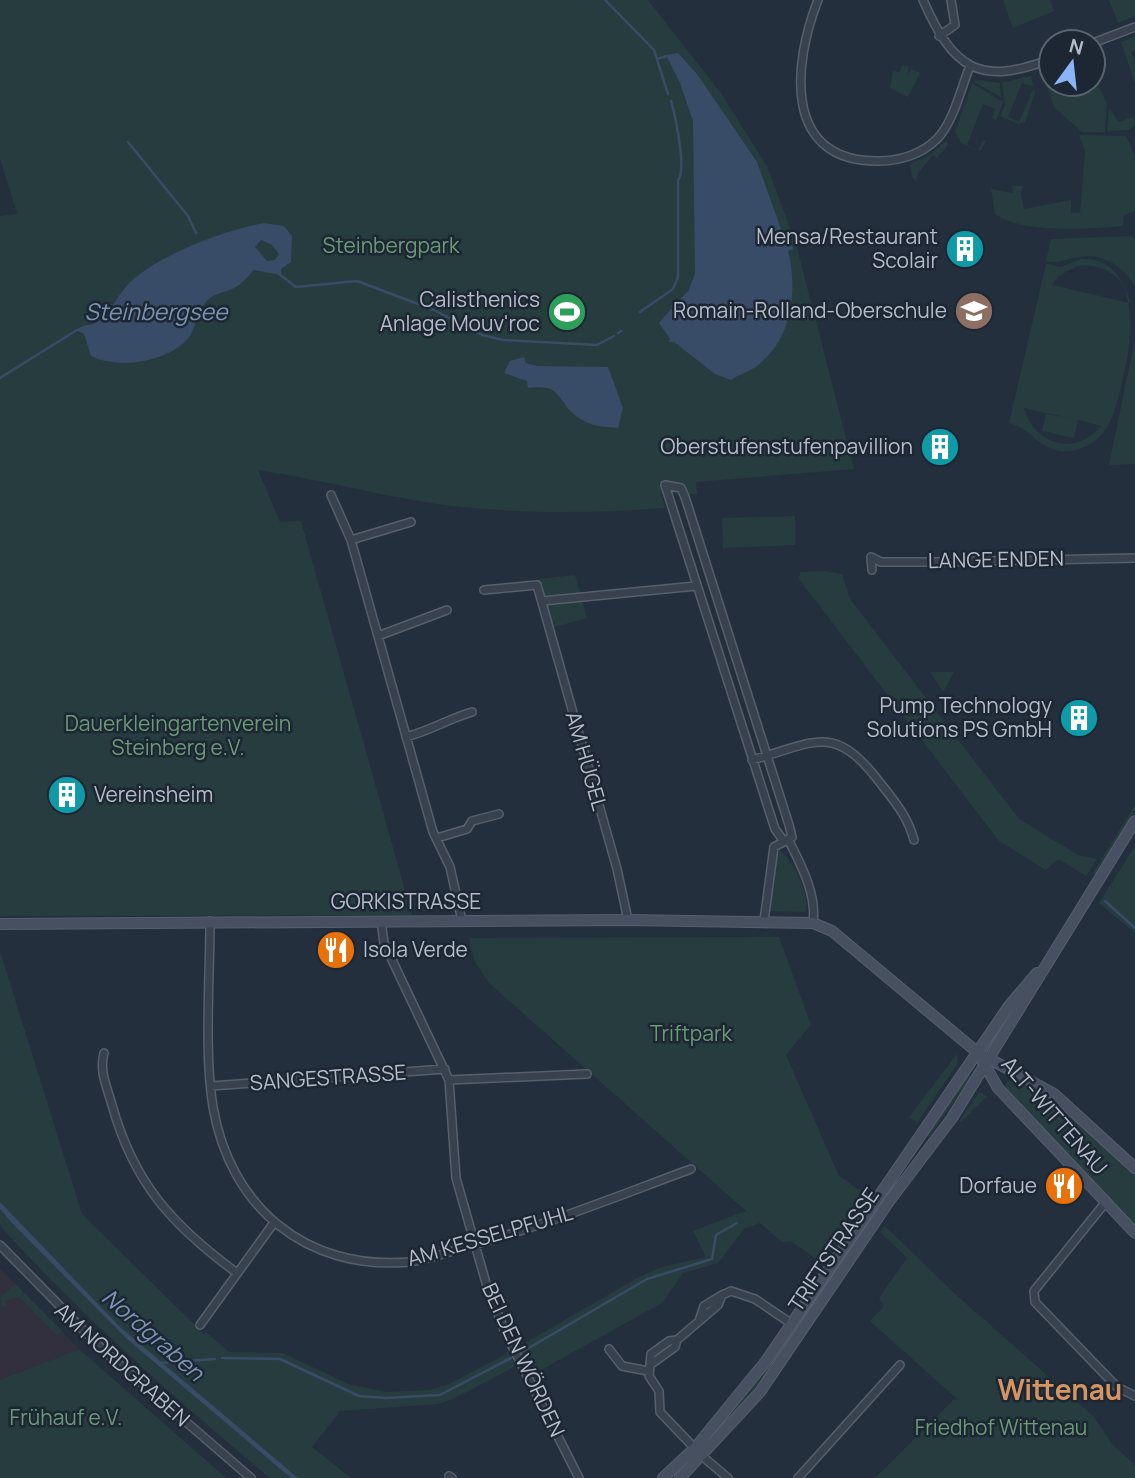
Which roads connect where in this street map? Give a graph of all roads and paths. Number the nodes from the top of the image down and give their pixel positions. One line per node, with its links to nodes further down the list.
1 (818, 0): 8 (street)
2 (923, 0): 5 (street)
3 (951, 0): 5 (street)
4 (1135, 27): 6 (street)
5 (939, 36): 8 (street)
6 (1107, 38)
7 (1037, 64): 8 (street)
8 (970, 66)
9 (331, 495): 11 (street)
10 (411, 522): 11 (street)
11 (351, 540): 20 (street)
12 (1135, 558): 13 (street, LANGE ENDEN)
13 (872, 570)
14 (696, 586): 16 (street); 17 (street); 18 (street)
15 (484, 590): 18 (street)
16 (715, 593): 17 (street); 23 (street)
17 (700, 598): 24 (street)
18 (542, 601): 30 (street, AM HÜGEL)
19 (447, 610): 20 (street)
20 (378, 636): 22 (street)
21 (472, 712): 22 (street)
22 (406, 737): 27 (street)
23 (768, 755): 24 (street); 28 (street); 29 (street)
24 (752, 760): 29 (street)
25 (499, 814): 27 (street)
26 (1135, 821): 37 (main road)
27 (437, 838): 33 (street)
28 (914, 839)
29 (786, 840): 34 (street); 35 (street)
30 (628, 920): 33 (main road, GORKISTRASSE); 34 (main road, GORKISTRASSE)
31 (210, 921): 32 (main road, GORKISTRASSE); 36 (main road, GORKISTRASSE); 45 (street, AM KESSELPFUHL)
32 (381, 921): 33 (main road, GORKISTRASSE); 41 (street, BEI DEN WÖRDEN)
33 (462, 921)
34 (764, 921): 35 (main road, GORKISTRASSE)
35 (813, 923): 38 (main road, ALT-WITTENAU)
36 (0, 924)
37 (1054, 952): 38 (main road, TRIFTSTRASSE); 40 (main road, TRIFTSTRASSE)
38 (977, 1052): 40 (main road, ALT-WITTENAU); 47 (main road, TRIFTSTRASSE)
39 (104, 1053): 58 (street)
40 (988, 1063): 42 (main road, ALT-WITTENAU); 46 (main road, ALT-WITTENAU); 48 (main road, TRIFTSTRASSE)
41 (445, 1069): 44 (street, BEI DEN WÖRDEN); 45 (street, SANGESTRASSE)
42 (1013, 1072): 46 (main road); 50 (main road, ALT-WITTENAU)
43 (587, 1074): 44 (street)
44 (449, 1080): 57 (street, BEI DEN WÖRDEN)
45 (211, 1086): 54 (street, AM KESSELPFUHL)
46 (998, 1088): 53 (main road, ALT-WITTENAU)
47 (918, 1137): 48 (main road); 51 (main road, TRIFTSTRASSE)
48 (931, 1146): 52 (main road, TRIFTSTRASSE)
49 (691, 1168): 57 (street, AM KESSELPFUHL)
50 (1135, 1168)
51 (880, 1193): 52 (main road); 59 (main road, TRIFTSTRASSE)
52 (890, 1200): 65 (main road, TRIFTSTRASSE)
53 (1105, 1203): 55 (main road, ALT-WITTENAU); 64 (street)
54 (273, 1224): 57 (street, AM KESSELPFUHL); 58 (street)
55 (1135, 1233)
56 (0, 1245): 66 (street, AM NORDGRABEN)
57 (474, 1245): 67 (street, BEI DEN WÖRDEN)
58 (237, 1273): 60 (street)
59 (792, 1324): 63 (street); 65 (main road, TRIFTSTRASSE)
60 (200, 1325)
61 (609, 1349): 63 (street)
62 (900, 1365): 71 (street)
63 (649, 1368): 65 (street)
64 (1135, 1396)
65 (698, 1452): 68 (main road, TRIFTSTRASSE); 69 (main road, TRIFTSTRASSE); 70 (street)
66 (251, 1478)
67 (579, 1478)
68 (663, 1478)
69 (680, 1478)
70 (728, 1478)
71 (798, 1478)

